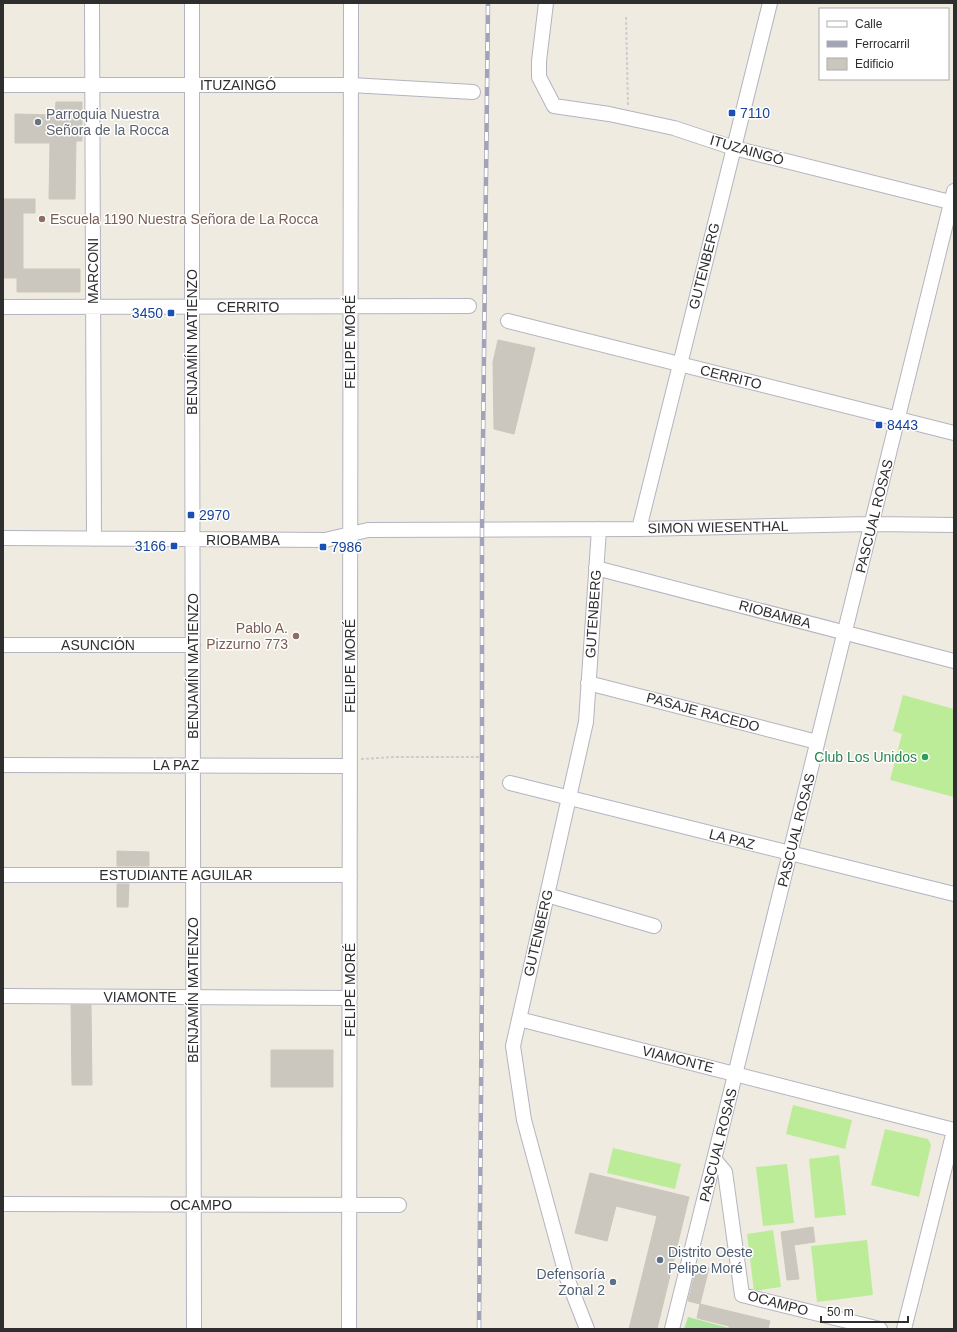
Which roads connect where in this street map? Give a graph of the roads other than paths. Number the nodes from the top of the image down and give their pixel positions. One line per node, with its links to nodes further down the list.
1 (92, 3): 7 (street, MARCONI)
2 (192, 3): 8 (street, BENJAMÍN MATIENZO)
3 (351, 3): 9 (street, FELIPE MORÉ)
4 (546, 3): 11 (street, ITUZAINGÓ)
5 (770, 3): 11 (street, GUTENBERG)
6 (3, 85): 7 (street, ITUZAINGÓ)
7 (92, 85): 8 (street, ITUZAINGÓ); 13 (street, MARCONI)
8 (192, 85): 9 (street, ITUZAINGÓ); 17 (street, BENJAMÍN MATIENZO)
9 (351, 85): 10 (street, ITUZAINGÓ); 14 (street, FELIPE MORÉ)
10 (473, 92)
11 (734, 148): 12 (street, ITUZAINGÓ); 19 (street, GUTENBERG)
12 (953, 199): 20 (street, PASCUAL ROSAS)
13 (93, 306): 16 (street, CERRITO); 17 (street, CERRITO); 29 (street, MARCONI)
14 (350, 306): 15 (street, CERRITO); 17 (street, CERRITO); 27 (street, FELIPE MORÉ)
15 (469, 306)
16 (3, 307)
17 (192, 307): 30 (street, BENJAMÍN MATIENZO)
18 (508, 321): 19 (street, CERRITO)
19 (680, 364): 20 (street, CERRITO); 25 (street, GUTENBERG)
20 (898, 419): 21 (street, CERRITO); 22 (street, PASCUAL ROSAS)
21 (954, 433)
22 (872, 524): 23 (street, SIMON WIESENTHAL); 25 (street, SIMON WIESENTHAL); 32 (street, PASCUAL ROSAS)
23 (954, 526)
24 (599, 529): 25 (street, SIMON WIESENTHAL); 26 (street, SIMON WIESENTHAL); 31 (street, GUTENBERG)
25 (638, 529)
26 (482, 530): 27 (street, RIOBAMBA)
27 (350, 533): 30 (street, RIOBAMBA); 38 (street, FELIPE MORÉ)
28 (3, 538): 29 (street, RIOBAMBA)
29 (94, 539): 30 (street, RIOBAMBA)
30 (192, 539): 34 (street, BENJAMÍN MATIENZO)
31 (596, 568): 32 (street, RIOBAMBA); 36 (street, GUTENBERG)
32 (845, 633): 35 (street, RIOBAMBA); 37 (street, PASCUAL ROSAS)
33 (3, 645): 34 (street, ASUNCIÓN)
34 (193, 645): 40 (street, BENJAMÍN MATIENZO)
35 (954, 661)
36 (588, 683): 37 (street, PASAJE RACEDO); 42 (street, GUTENBERG)
37 (817, 742): 43 (street, PASCUAL ROSAS)
38 (350, 763): 40 (street, LA PAZ); 46 (street, FELIPE MORÉ)
39 (3, 765): 40 (street, LA PAZ)
40 (193, 765): 45 (street, BENJAMÍN MATIENZO)
41 (510, 783): 42 (street, LA PAZ)
42 (569, 798): 43 (street, LA PAZ); 48 (street, GUTENBERG)
43 (790, 853): 47 (street, LA PAZ); 54 (street, PASCUAL ROSAS)
44 (3, 875): 45 (street, ESTUDIANTE AGUILAR)
45 (193, 875): 46 (street, ESTUDIANTE AGUILAR); 51 (street, BENJAMÍN MATIENZO)
46 (350, 875): 52 (street, FELIPE MORÉ)
47 (954, 894)
48 (547, 895): 49 (street); 53 (street, GUTENBERG)
49 (654, 926)
50 (3, 996): 51 (street, VIAMONTE)
51 (193, 997): 52 (street, VIAMONTE); 58 (street, BENJAMÍN MATIENZO)
52 (350, 998): 59 (street, FELIPE MORÉ)
53 (519, 1019): 54 (street, VIAMONTE); 63 (street, GUTENBERG)
54 (735, 1074): 55 (street, VIAMONTE); 56 (street, PASCUAL ROSAS)
55 (954, 1130): 66 (street)
56 (714, 1159): 64 (street, PASCUAL ROSAS); 65 (street, OCAMPO)
57 (3, 1204): 58 (street, OCAMPO)
58 (194, 1205): 59 (street, OCAMPO); 61 (street, BENJAMÍN MATIENZO)
59 (349, 1205): 60 (street, OCAMPO); 62 (street, FELIPE MORÉ)
60 (399, 1205)
61 (194, 1329)
62 (349, 1329)
63 (587, 1329)
64 (672, 1329)
65 (880, 1329)
66 (904, 1329)

